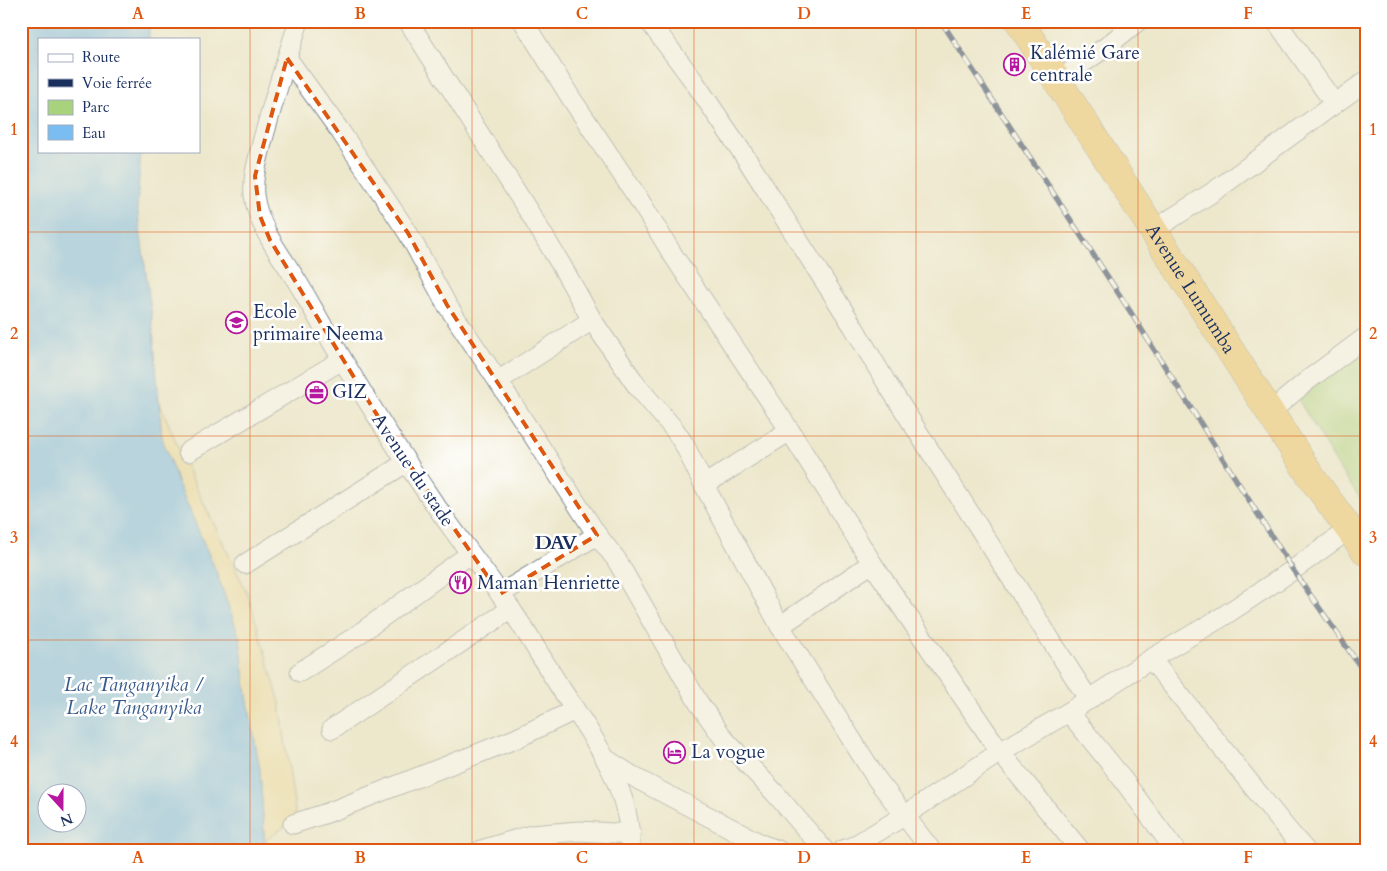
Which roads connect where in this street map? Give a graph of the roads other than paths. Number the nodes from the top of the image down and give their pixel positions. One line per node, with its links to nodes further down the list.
1 (299, 21): 8 (street, Avenue du stade)
2 (408, 21): 13 (street)
3 (523, 21): 18 (street)
4 (649, 21): 32 (street)
5 (1019, 21): 9 (highway, Avenue Lumumba)
6 (1138, 21): 9 (street)
7 (1276, 21): 11 (street)
8 (287, 58): 15 (street, Avenue du stade); 16 (street)
9 (1057, 81): 12 (highway, Avenue Lumumba)
10 (1366, 81): 11 (street)
11 (1334, 103): 12 (street)
12 (1152, 231): 17 (highway, Avenue Lumumba)
13 (592, 320): 16 (street); 21 (street)
14 (1366, 337): 17 (street)
15 (342, 360): 19 (street); 20 (street, Avenue du stade)
16 (498, 381): 23 (street)
17 (1270, 412): 22 (highway, Avenue Lumumba)
18 (790, 431): 21 (street); 26 (street)
19 (188, 452)
20 (407, 462): 25 (street, Avenue du stade); 27 (street)
21 (704, 484): 29 (street)
22 (1348, 530): 24 (highway, Avenue Lumumba); 30 (street)
23 (598, 535): 28 (street); 44 (street)
24 (1366, 552)
25 (470, 554): 28 (street, Avenue du stade); 31 (street)
26 (872, 563): 29 (street); 36 (street)
27 (244, 564)
28 (506, 602): 33 (street, Avenue du stade); 35 (street)
29 (780, 626): 38 (street)
30 (1151, 659): 32 (street); 48 (street)
31 (300, 672)
32 (1089, 700): 34 (street)
33 (574, 710): 37 (street, Avenue du stade); 39 (street)
34 (1069, 712): 36 (street); 47 (street)
35 (332, 729)
36 (1000, 752): 38 (street); 46 (street)
37 (606, 760): 40 (street, Avenue du stade); 43 (street)
38 (904, 816): 41 (street); 45 (street)
39 (293, 824)
40 (630, 842): 42 (street)
41 (848, 849)
42 (481, 850)
43 (778, 850)
44 (824, 850)
45 (931, 850)
46 (1080, 850)
47 (1175, 850)
48 (1305, 850)

